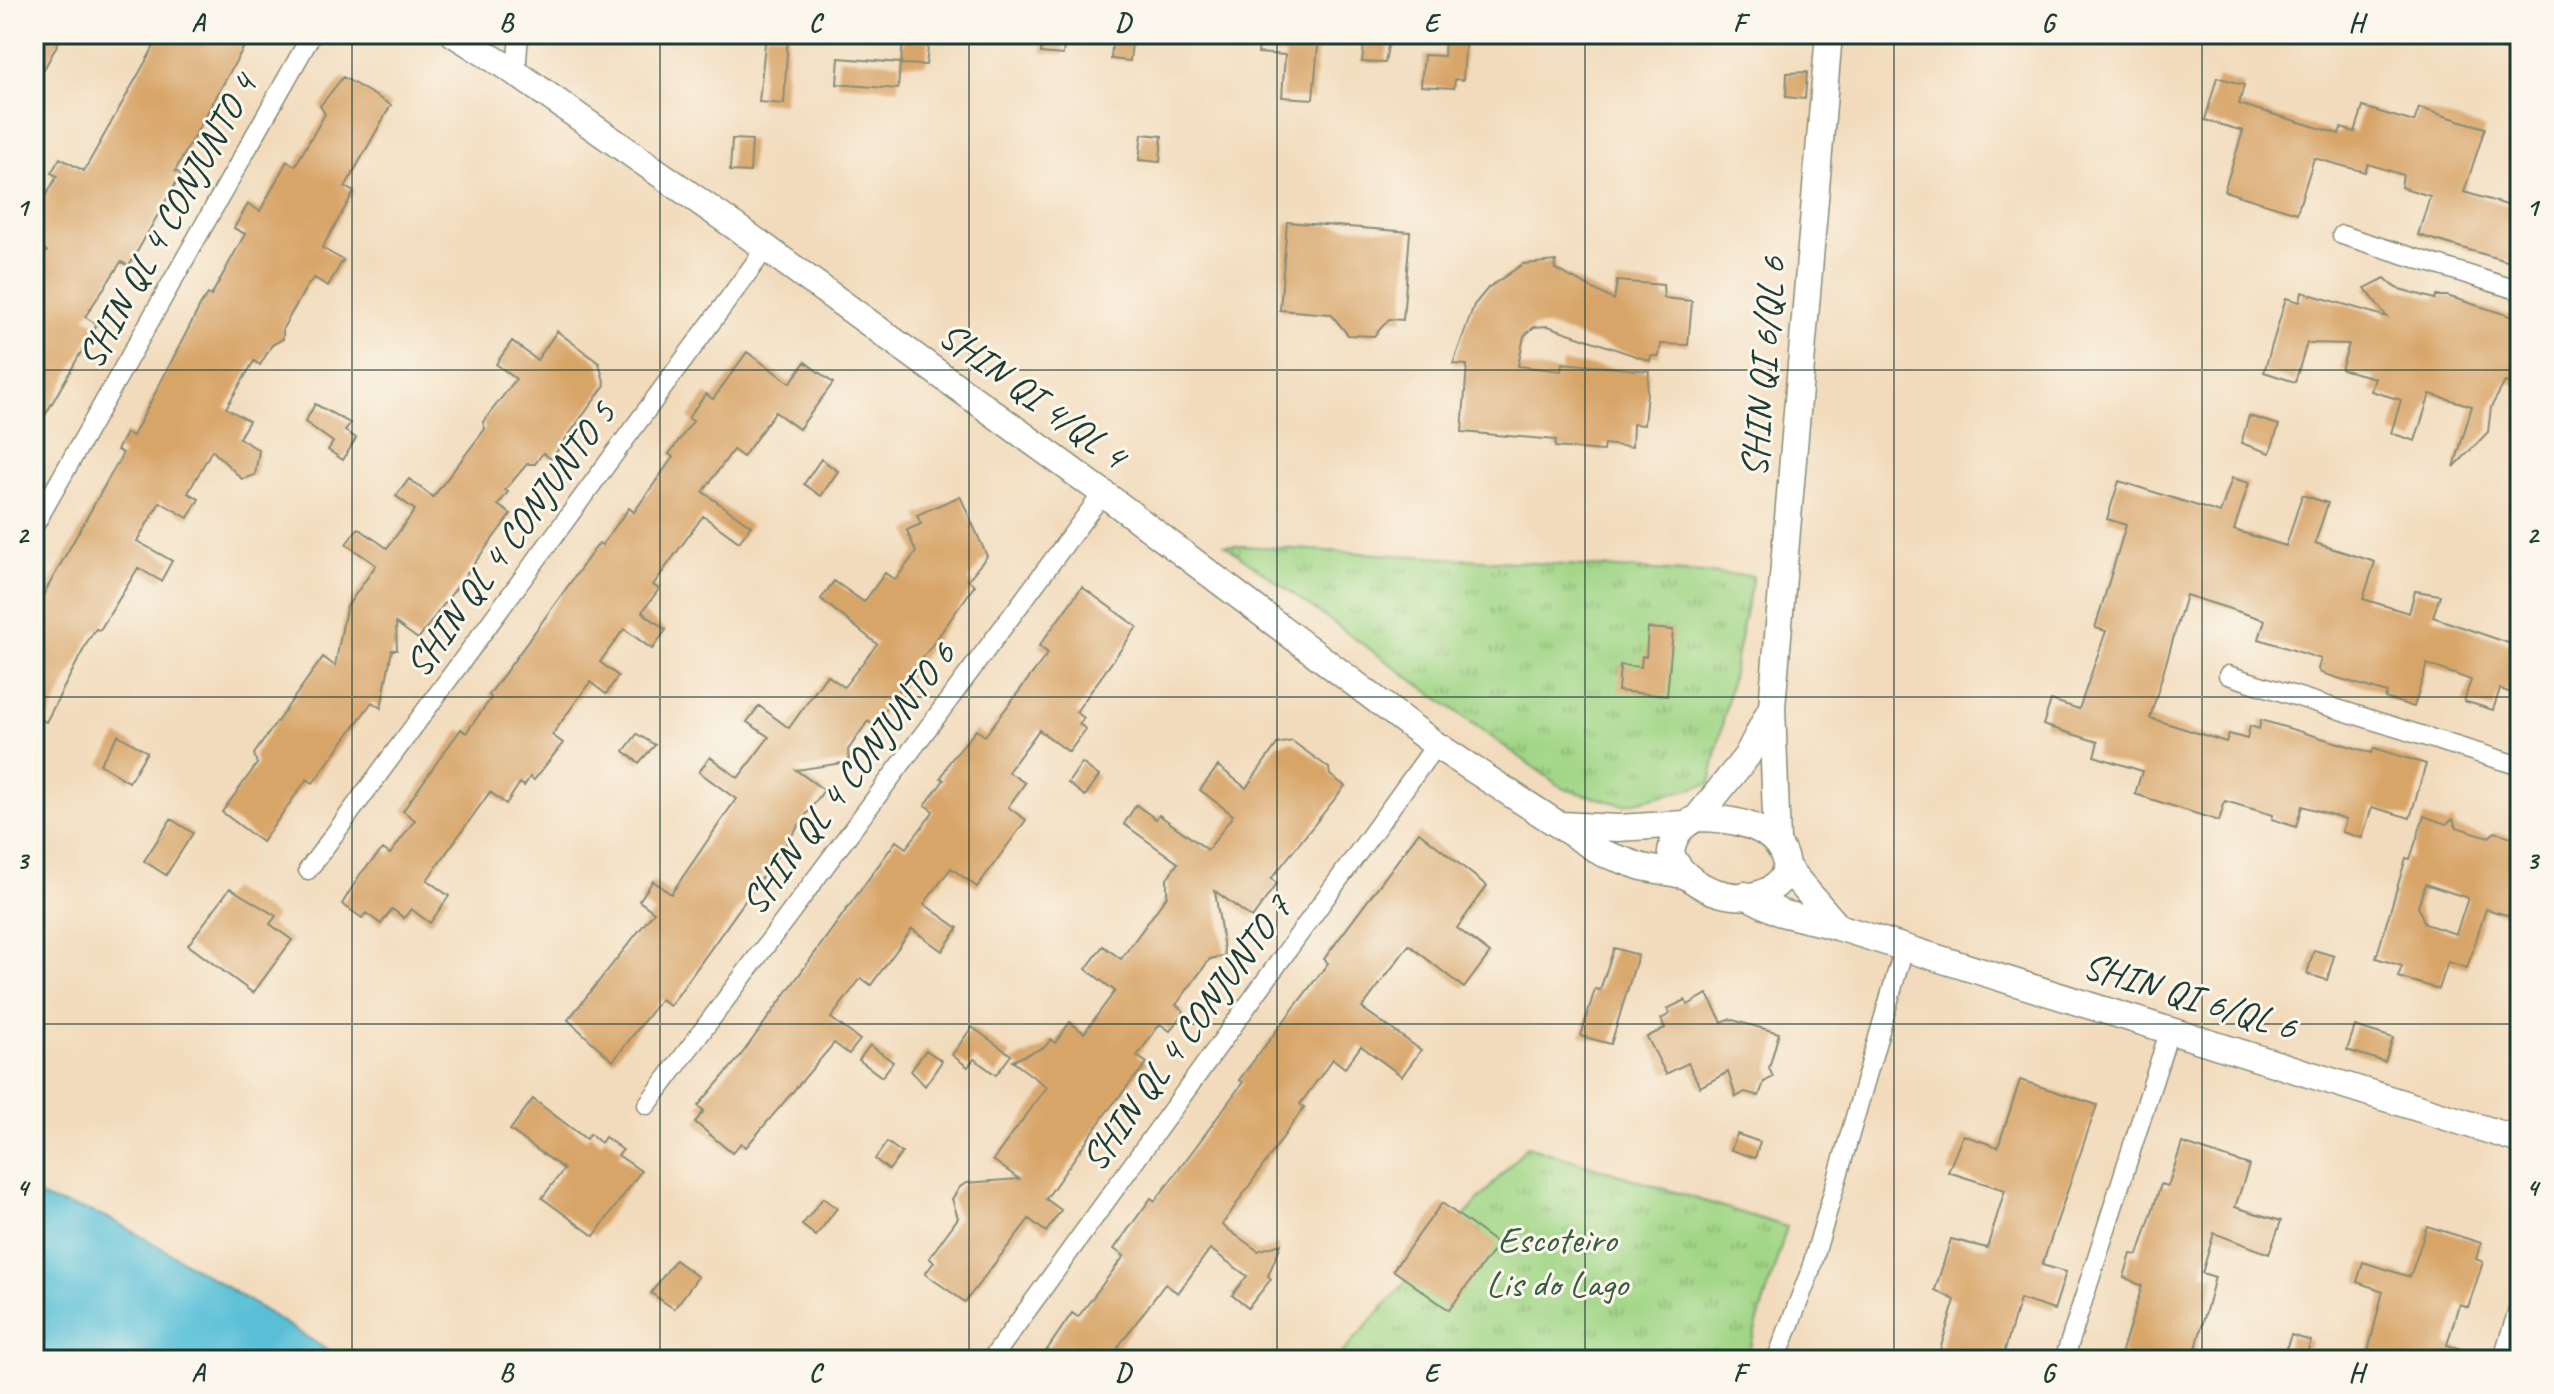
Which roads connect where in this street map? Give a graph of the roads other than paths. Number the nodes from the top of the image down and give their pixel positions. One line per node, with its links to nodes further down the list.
1 (312, 34): 12 (street, SHIN QL 4 CONJUNTO 4)
2 (454, 34): 7 (street, SHIN QI 4/QL 4)
3 (519, 34): 7 (street)
4 (1829, 34): 14 (street, SHIN QI 6/QL 6)
5 (2487, 34): 6 (street)
6 (2520, 44)
7 (516, 73): 9 (street, SHIN QI 4/QL 4)
8 (2342, 235): 10 (street)
9 (766, 248): 11 (street, SHIN QI 4/QL 4); 21 (street, SHIN QL 4 CONJUNTO 5)
10 (2520, 291)
11 (1103, 493): 15 (street, SHIN QI 4/QL 4); 27 (street, SHIN QL 4 CONJUNTO 6)
12 (34, 526)
13 (2228, 675): 16 (street)
14 (1772, 707): 17 (street, SHIN QI 6/QL 6); 19 (street, SHIN QI 6/QL 6)
15 (1436, 745): 18 (street, SHIN QI 4/QL 4); 30 (street, SHIN QL 4 CONJUNTO 7)
16 (2520, 766)
17 (1691, 821): 18 (street); 19 (street); 22 (street)
18 (1561, 825): 22 (street, SHIN QI 4/QL 4)
19 (1777, 842): 20 (street)
20 (1787, 868): 23 (street); 24 (street)
21 (308, 870)
22 (1683, 875): 23 (street)
23 (1745, 895): 24 (street, SHIN QI 6/QL 6)
24 (1838, 927): 25 (street, SHIN QI 6/QL 6)
25 (1904, 948): 26 (street, SHIN QI 6/QL 6); 31 (street)
26 (2170, 1029): 28 (street, SHIN QI 6/QL 6); 32 (street)
27 (647, 1105)
28 (2520, 1140)
29 (2520, 1304): 33 (street)
30 (991, 1360)
31 (1776, 1360)
32 (2064, 1360)
33 (2502, 1360)

